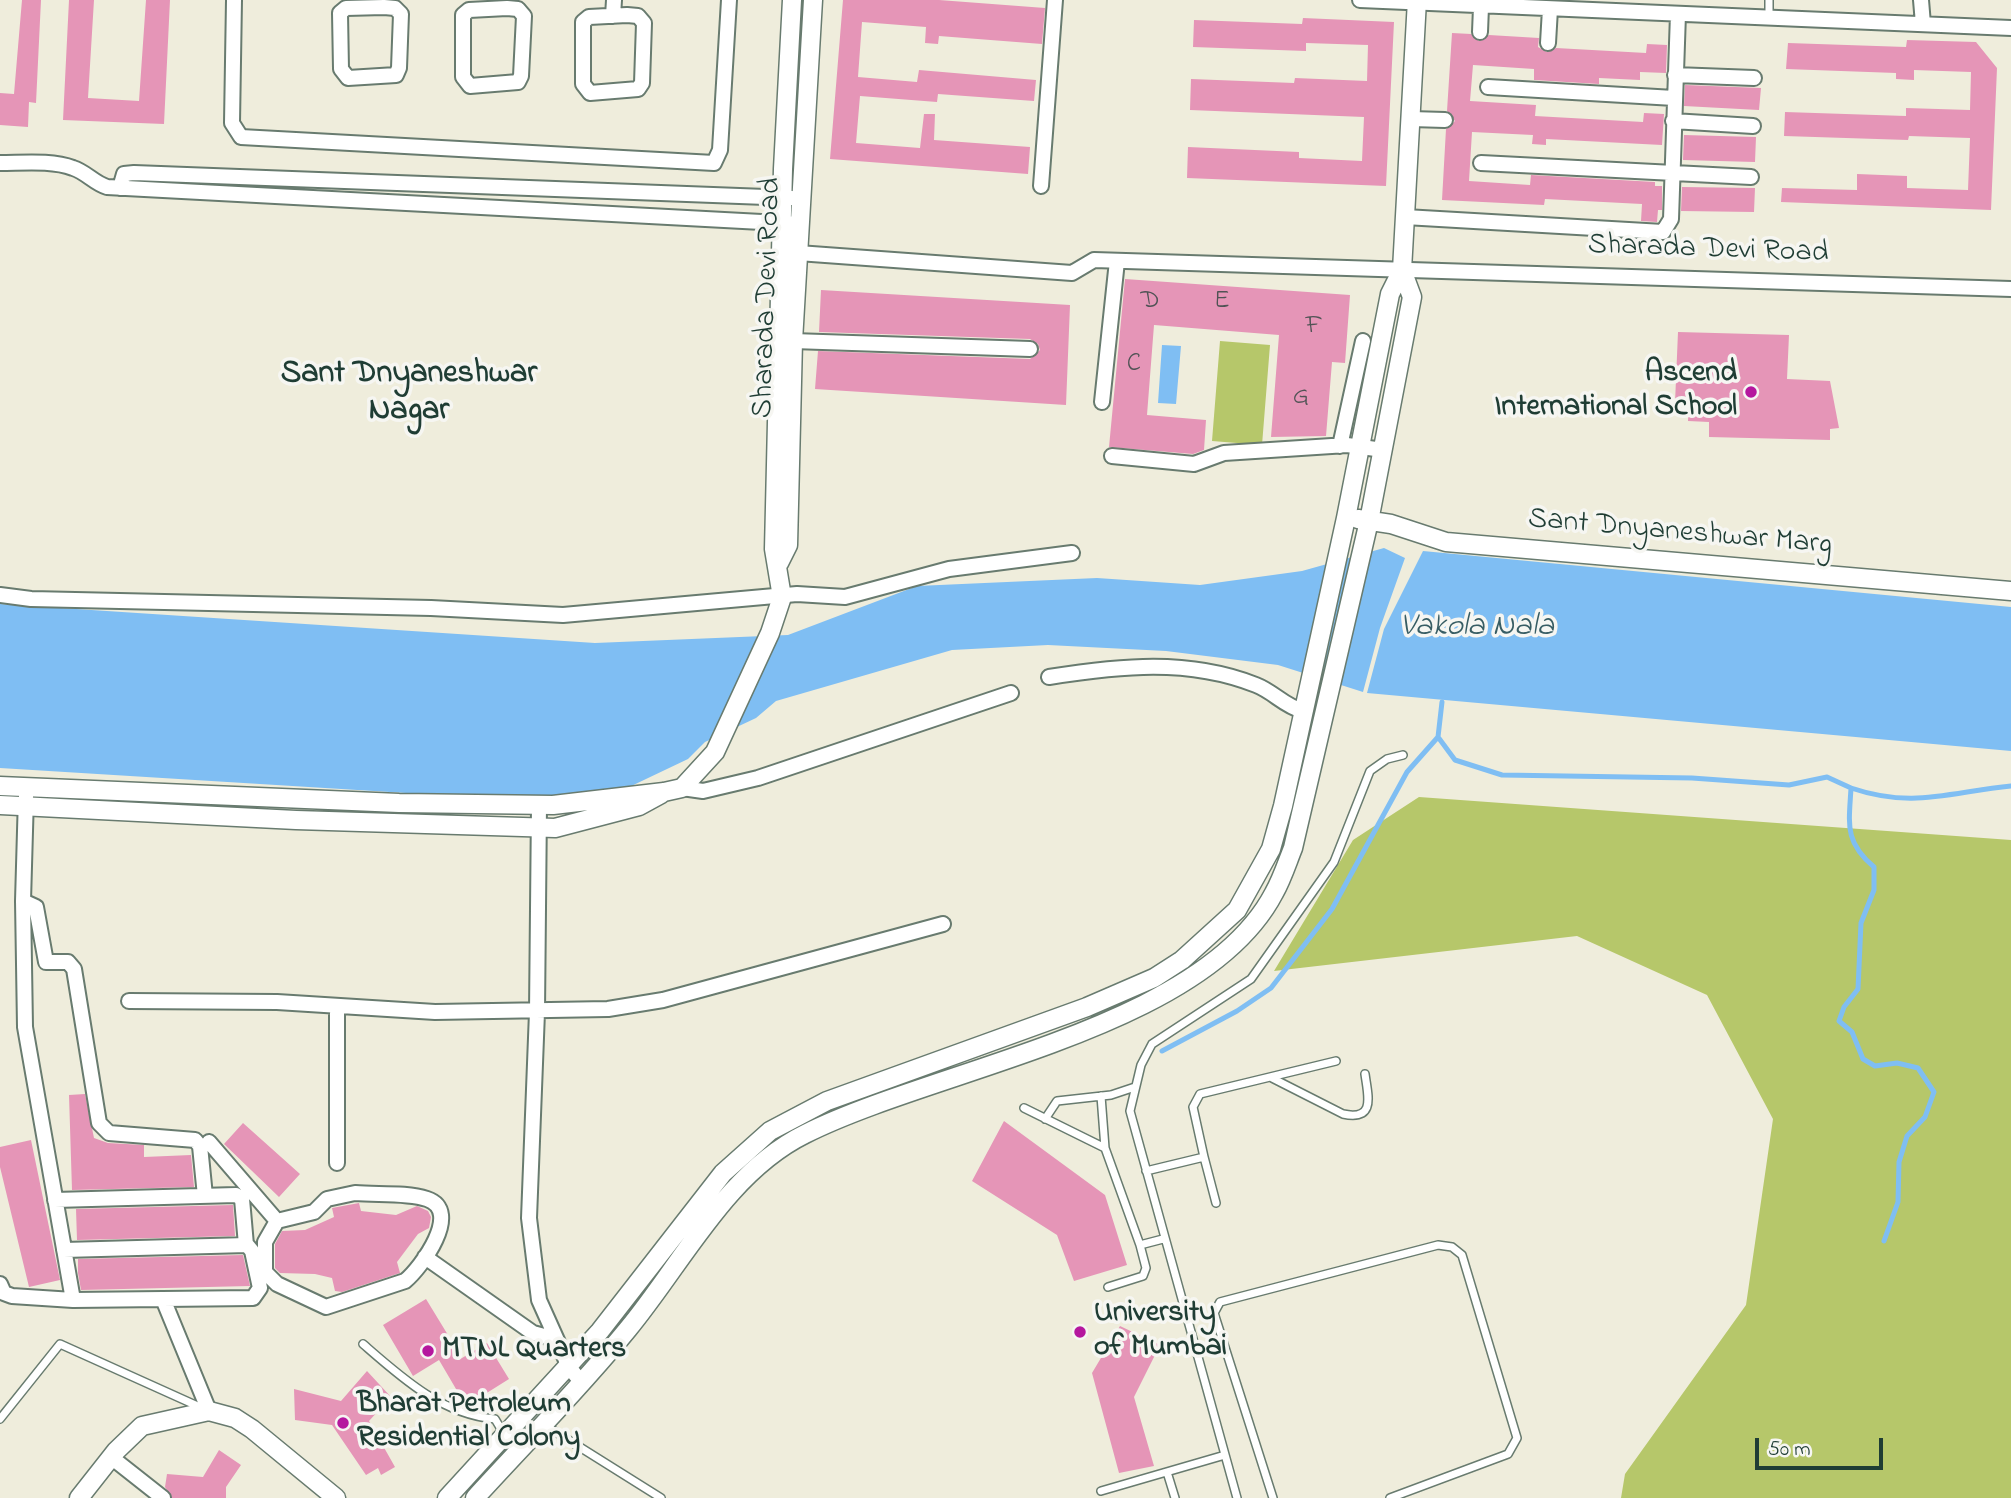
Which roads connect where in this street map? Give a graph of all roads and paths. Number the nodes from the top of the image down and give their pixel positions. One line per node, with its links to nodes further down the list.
1 (234, 0): 3 (street)
2 (614, 0): 18 (street)
3 (729, 0)
4 (792, 0): 41 (street, Sharada Devi Road)
5 (813, 0): 41 (street, Sharada Devi Road)
6 (1055, 0): 37 (street)
7 (1360, 0): 10 (street)
8 (1769, 0): 19 (lane)
9 (1921, 0): 20 (street)
10 (1417, 2): 15 (street); 28 (street)
11 (370, 4): 11 (street)
12 (493, 4): 12 (street)
13 (1503, 4): 15 (street); 16 (street)
14 (1612, 6): 16 (street); 17 (street)
15 (1481, 7): 22 (street)
16 (1550, 9): 23 (street)
17 (1678, 14): 19 (street); 24 (street)
18 (613, 16): 18 (street)
19 (1769, 17): 20 (street)
20 (1923, 24): 21 (street)
21 (2011, 28)
22 (1480, 32)
23 (1548, 43)
24 (1675, 75): 25 (street); 27 (street)
25 (1754, 78)
26 (1488, 87): 27 (street)
27 (1674, 98): 30 (street)
28 (1411, 119): 29 (street); 42 (street)
29 (1445, 120)
30 (1673, 121): 31 (street); 34 (street)
31 (1753, 126)
32 (0, 163): 38 (street)
33 (1481, 163): 34 (street)
34 (1672, 172): 35 (street); 42 (street)
35 (1751, 177)
36 (273, 178): 38 (street); 39 (street); 40 (street)
37 (1041, 186)
38 (120, 188): 39 (street)
39 (273, 195): 43 (street)
40 (723, 196): 41 (street); 43 (street)
41 (792, 198): 44 (street, Sharada Devi Road)
42 (1405, 217): 47 (street)
43 (724, 220): 44 (street)
44 (791, 224): 45 (street, Sharada Devi Road); 52 (street)
45 (797, 253): 46 (street, Sharada Devi Road); 49 (street, Sharada Devi Road)
46 (1117, 261): 47 (street, Sharada Devi Road); 55 (street)
47 (1402, 270): 48 (street, Sharada Devi Road); 50 (street); 57 (street)
48 (2011, 289)
49 (793, 341): 51 (street); 52 (street, Sharada Devi Road)
50 (1365, 341): 53 (street); 54 (street)
51 (1030, 349)
52 (785, 373): 64 (street, Sharada Devi Road)
53 (1353, 389): 54 (street); 56 (street)
54 (1371, 390): 56 (street)
55 (1102, 402)
56 (1349, 446): 57 (street); 58 (street); 59 (street)
57 (1383, 450): 60 (street)
58 (1112, 456)
59 (1346, 518): 60 (street, Sant Dnyaneshwar Marg); 67 (street)
60 (1369, 521): 62 (street, Sant Dnyaneshwar Marg); 92 (street)
61 (1072, 553): 64 (street)
62 (2011, 591)
63 (0, 595): 64 (street)
64 (782, 597): 71 (street)
65 (1049, 677): 67 (street)
66 (1011, 693): 71 (street)
67 (1303, 708): 90 (street)
68 (1403, 755): 96 (lane)
69 (0, 786): 70 (street)
70 (27, 787): 72 (street); 78 (street)
71 (673, 790): 74 (street); 81 (street)
72 (170, 793): 73 (street); 79 (street)
73 (233, 796): 75 (street); 80 (street)
74 (579, 802): 77 (street); 81 (street)
75 (436, 803): 77 (street); 82 (street)
76 (0, 805): 78 (street)
77 (539, 805): 83 (street)
78 (25, 807): 79 (street); 84 (street)
79 (170, 814): 80 (street)
80 (232, 817): 82 (street)
81 (580, 822): 83 (street)
82 (436, 824): 83 (street)
83 (539, 828): 91 (street)
84 (23, 901): 86 (street); 87 (street)
85 (943, 923): 91 (street)
86 (46, 962): 87 (street); 105 (street)
87 (24, 964): 106 (street)
88 (129, 1001): 89 (street)
89 (337, 1006): 91 (street); 103 (street)
90 (1087, 1007): 92 (street); 118 (street)
91 (537, 1012): 119 (street)
92 (1095, 1026): 121 (street)
93 (1336, 1061): 95 (lane)
94 (1365, 1074): 95 (lane)
95 (1271, 1077): 102 (lane)
96 (1135, 1087): 97 (lane); 104 (lane)
97 (1101, 1096): 99 (lane); 101 (lane)
98 (1024, 1108): 99 (lane)
99 (1045, 1119): 101 (lane)
100 (209, 1142): 108 (street)
101 (1105, 1148): 110 (lane)
102 (1204, 1157): 104 (lane); 107 (lane)
103 (337, 1163)
104 (1146, 1171): 109 (lane)
105 (205, 1196): 106 (street); 111 (street)
106 (55, 1200): 112 (street)
107 (1216, 1203)
108 (277, 1221): 113 (street); 113 (street)
109 (1163, 1239): 110 (lane); 129 (lane)
110 (1140, 1244): 115 (lane)
111 (246, 1245): 112 (street); 116 (street)
112 (64, 1250): 117 (street)
113 (425, 1257): 119 (street)
114 (0, 1284): 117 (street)
115 (1108, 1287)
116 (163, 1299): 117 (street); 124 (street)
117 (73, 1300)
118 (600, 1331): 121 (street); 122 (street)
119 (555, 1339): 122 (street)
120 (363, 1344): 127 (lane)
121 (615, 1345): 123 (street)
122 (569, 1367): 123 (street); 127 (street)
123 (582, 1383): 126 (street)
124 (209, 1411): 125 (lane); 130 (street); 135 (street)
125 (0, 1419)
126 (543, 1424): 128 (street); 138 (lane)
127 (505, 1435): 128 (street); 136 (street)
128 (519, 1450): 137 (street)
129 (1225, 1455): 131 (lane); 140 (lane)
130 (111, 1457): 133 (street); 134 (street)
131 (1167, 1472): 132 (lane); 139 (lane)
132 (1101, 1491)
133 (79, 1498)
134 (163, 1498)
135 (336, 1498)
136 (447, 1498)
137 (475, 1498)
138 (661, 1498)
139 (1175, 1498)
140 (1237, 1498)
141 (1273, 1498): 142 (lane)
142 (1390, 1498)

